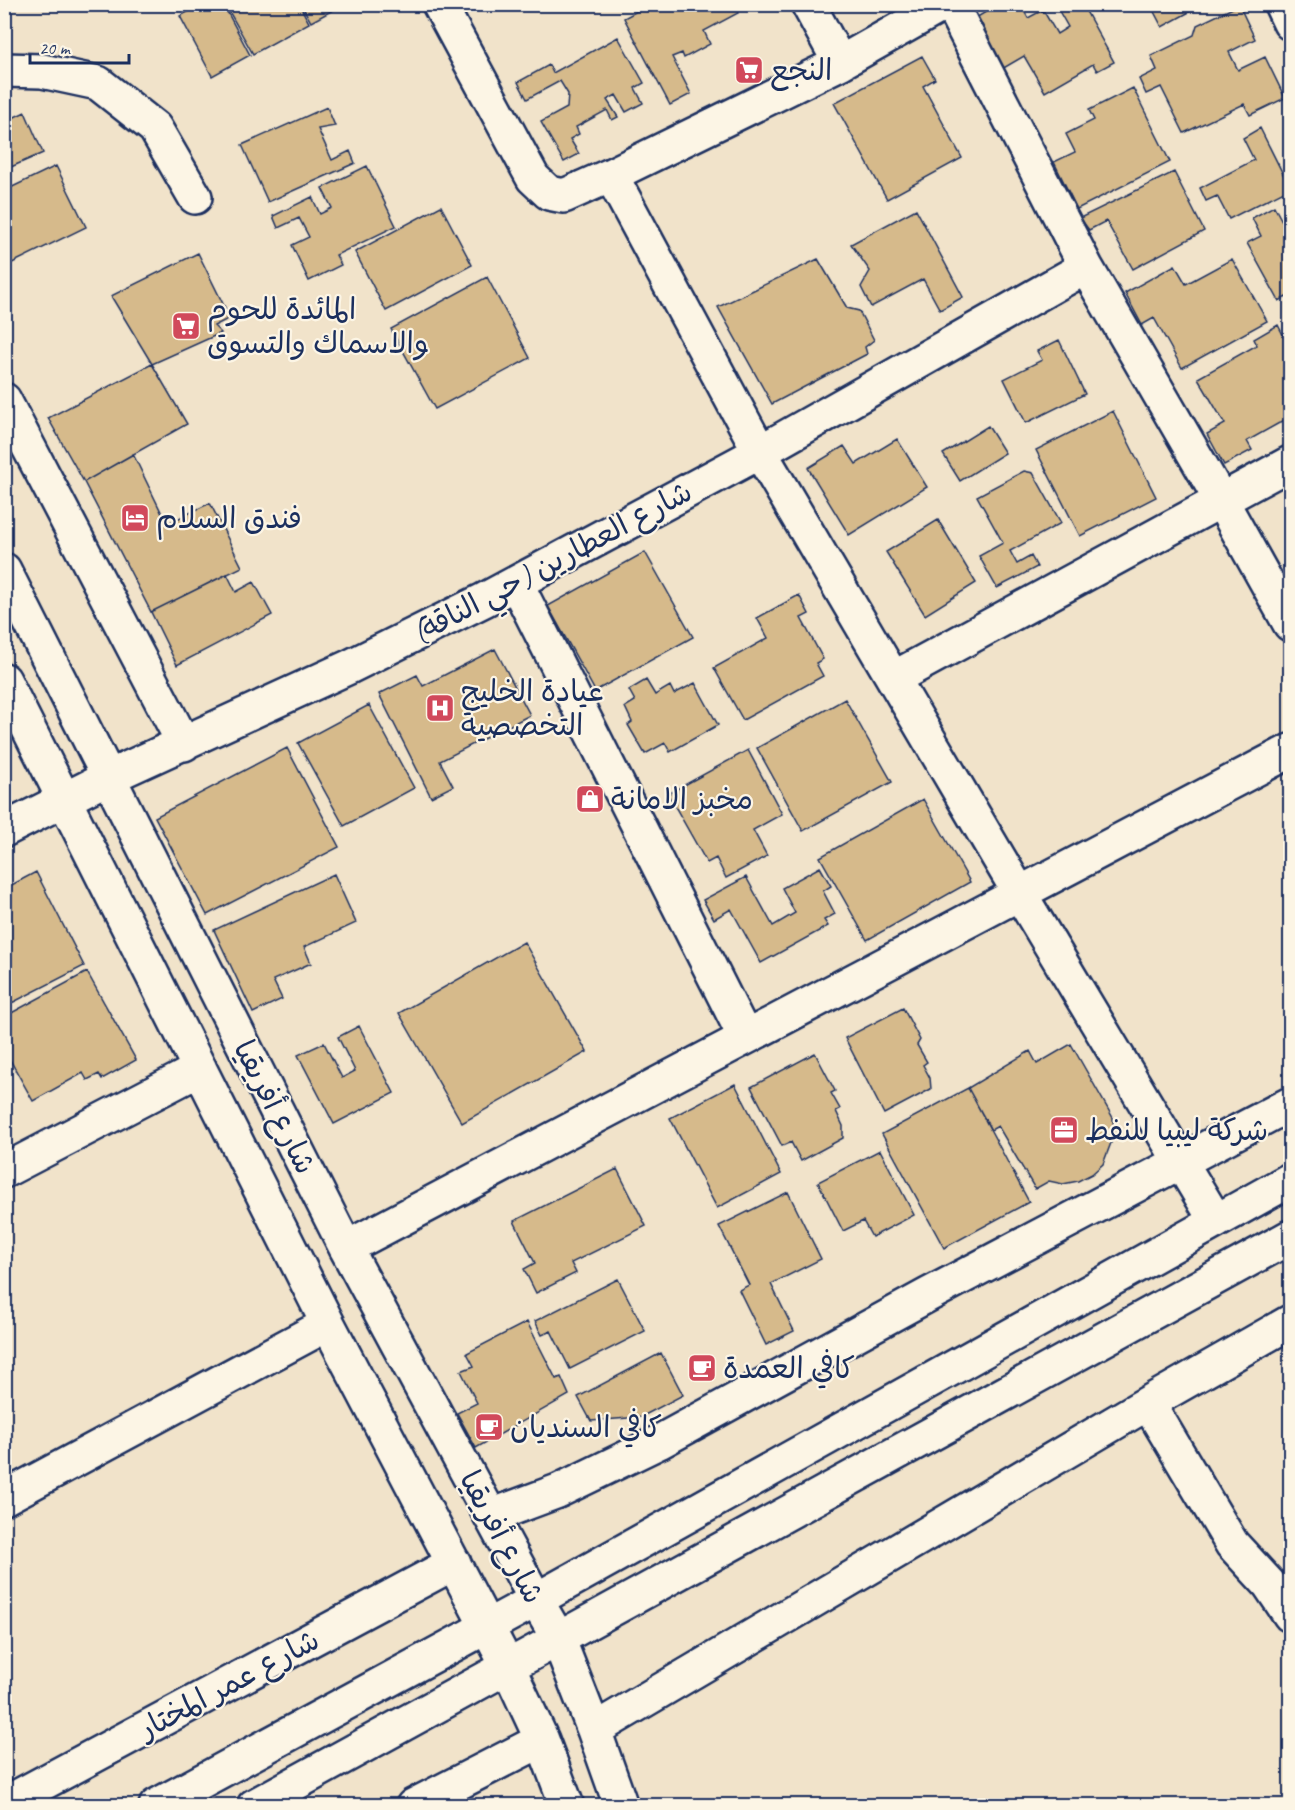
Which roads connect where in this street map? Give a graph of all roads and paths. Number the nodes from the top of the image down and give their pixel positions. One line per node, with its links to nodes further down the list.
1 (439, 4): 9 (main road)
2 (808, 4): 7 (main road)
3 (944, 4): 7 (main road)
4 (951, 4): 11 (main road)
5 (1281, 4): 6 (main road)
6 (1290, 23)
7 (840, 63): 9 (main road)
8 (4, 70): 10 (main road)
9 (611, 175): 13 (main road)
10 (195, 197)
11 (1086, 267): 13 (main road, شارع العطارين (حي الناقة)); 15 (main road)
12 (4, 400): 21 (main road)
13 (760, 452): 17 (main road, شارع العطارين (حي الناقة)); 19 (main road)
14 (1290, 463): 15 (main road)
15 (1222, 501): 18 (main road); 19 (main road)
16 (4, 570): 23 (main road, شارع أفريقيا)
17 (516, 583): 21 (main road, شارع العطارين (حي الناقة)); 27 (main road)
18 (1290, 624)
19 (894, 678): 26 (main road)
20 (4, 680): 24 (main road, شارع أفريقيا)
21 (184, 744): 23 (main road, شارع العطارين (حي الناقة))
22 (1290, 751): 26 (main road)
23 (110, 777): 24 (main road, شارع العطارين (حي الناقة)); 35 (main road, شارع أفريقيا)
24 (64, 800): 25 (main road, شارع العطارين (حي الناقة)); 28 (main road, شارع أفريقيا)
25 (4, 830)
26 (1020, 894): 27 (main road); 30 (main road)
27 (745, 1037): 35 (main road)
28 (200, 1069): 31 (main road); 37 (main road, شارع أفريقيا)
29 (1290, 1104): 30 (main road)
30 (1180, 1162): 33 (main road); 40 (main road)
31 (4, 1171)
32 (1290, 1179): 33 (main road)
33 (1216, 1221): 43 (main road)
34 (1290, 1237): 46 (main road)
35 (346, 1248): 40 (main road, شارع أفريقيا)
36 (1290, 1322): 38 (main road)
37 (328, 1324): 39 (main road); 41 (main road, شارع أفريقيا)
38 (1148, 1403): 42 (main road); 48 (main road)
39 (4, 1498)
40 (491, 1516): 43 (main road, شارع أفريقيا)
41 (454, 1563): 45 (main road, شارع أفريقيا); 50 (main road, شارع عمر المختار)
42 (1280, 1578): 44 (main road)
43 (536, 1600): 45 (main road); 46 (main road, شارع أفريقيا)
44 (1290, 1615)
45 (486, 1626): 47 (main road, شارع أفريقيا); 51 (main road)
46 (558, 1638): 47 (main road); 48 (main road, شارع أفريقيا)
47 (508, 1667): 49 (main road, شارع أفريقيا); 52 (main road)
48 (594, 1730): 55 (main road, شارع أفريقيا)
49 (542, 1740): 53 (main road); 54 (main road, شارع أفريقيا)
50 (4, 1804)
51 (156, 1806)
52 (254, 1806)
53 (413, 1806)
54 (567, 1806)
55 (621, 1806)

